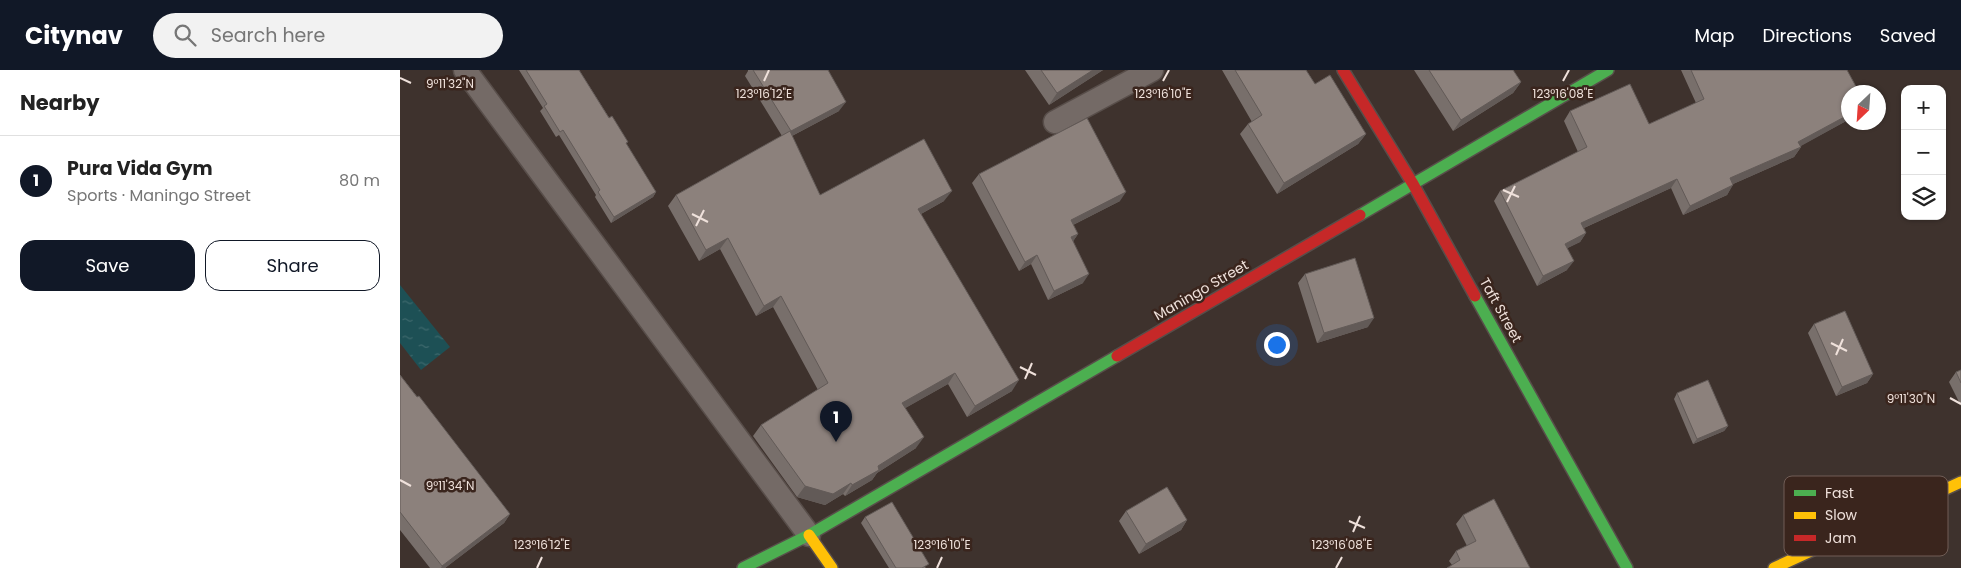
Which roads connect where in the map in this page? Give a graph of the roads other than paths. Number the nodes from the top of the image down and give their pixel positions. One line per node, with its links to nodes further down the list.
1 (465, 70): 9 (lane)
2 (1152, 70): 5 (lane)
3 (1343, 70): 6 (street, Taft Street)
4 (1608, 70): 6 (street, Maningo Street)
5 (1055, 122)
6 (1413, 184): 9 (street, Maningo Street); 13 (street, Taft Street)
7 (1961, 482): 8 (street)
8 (1948, 488)
9 (809, 534): 11 (street, Maningo Street); 12 (street)
10 (1800, 556): 14 (street)
11 (743, 568)
12 (832, 568)
13 (1628, 568)
14 (1774, 568)

